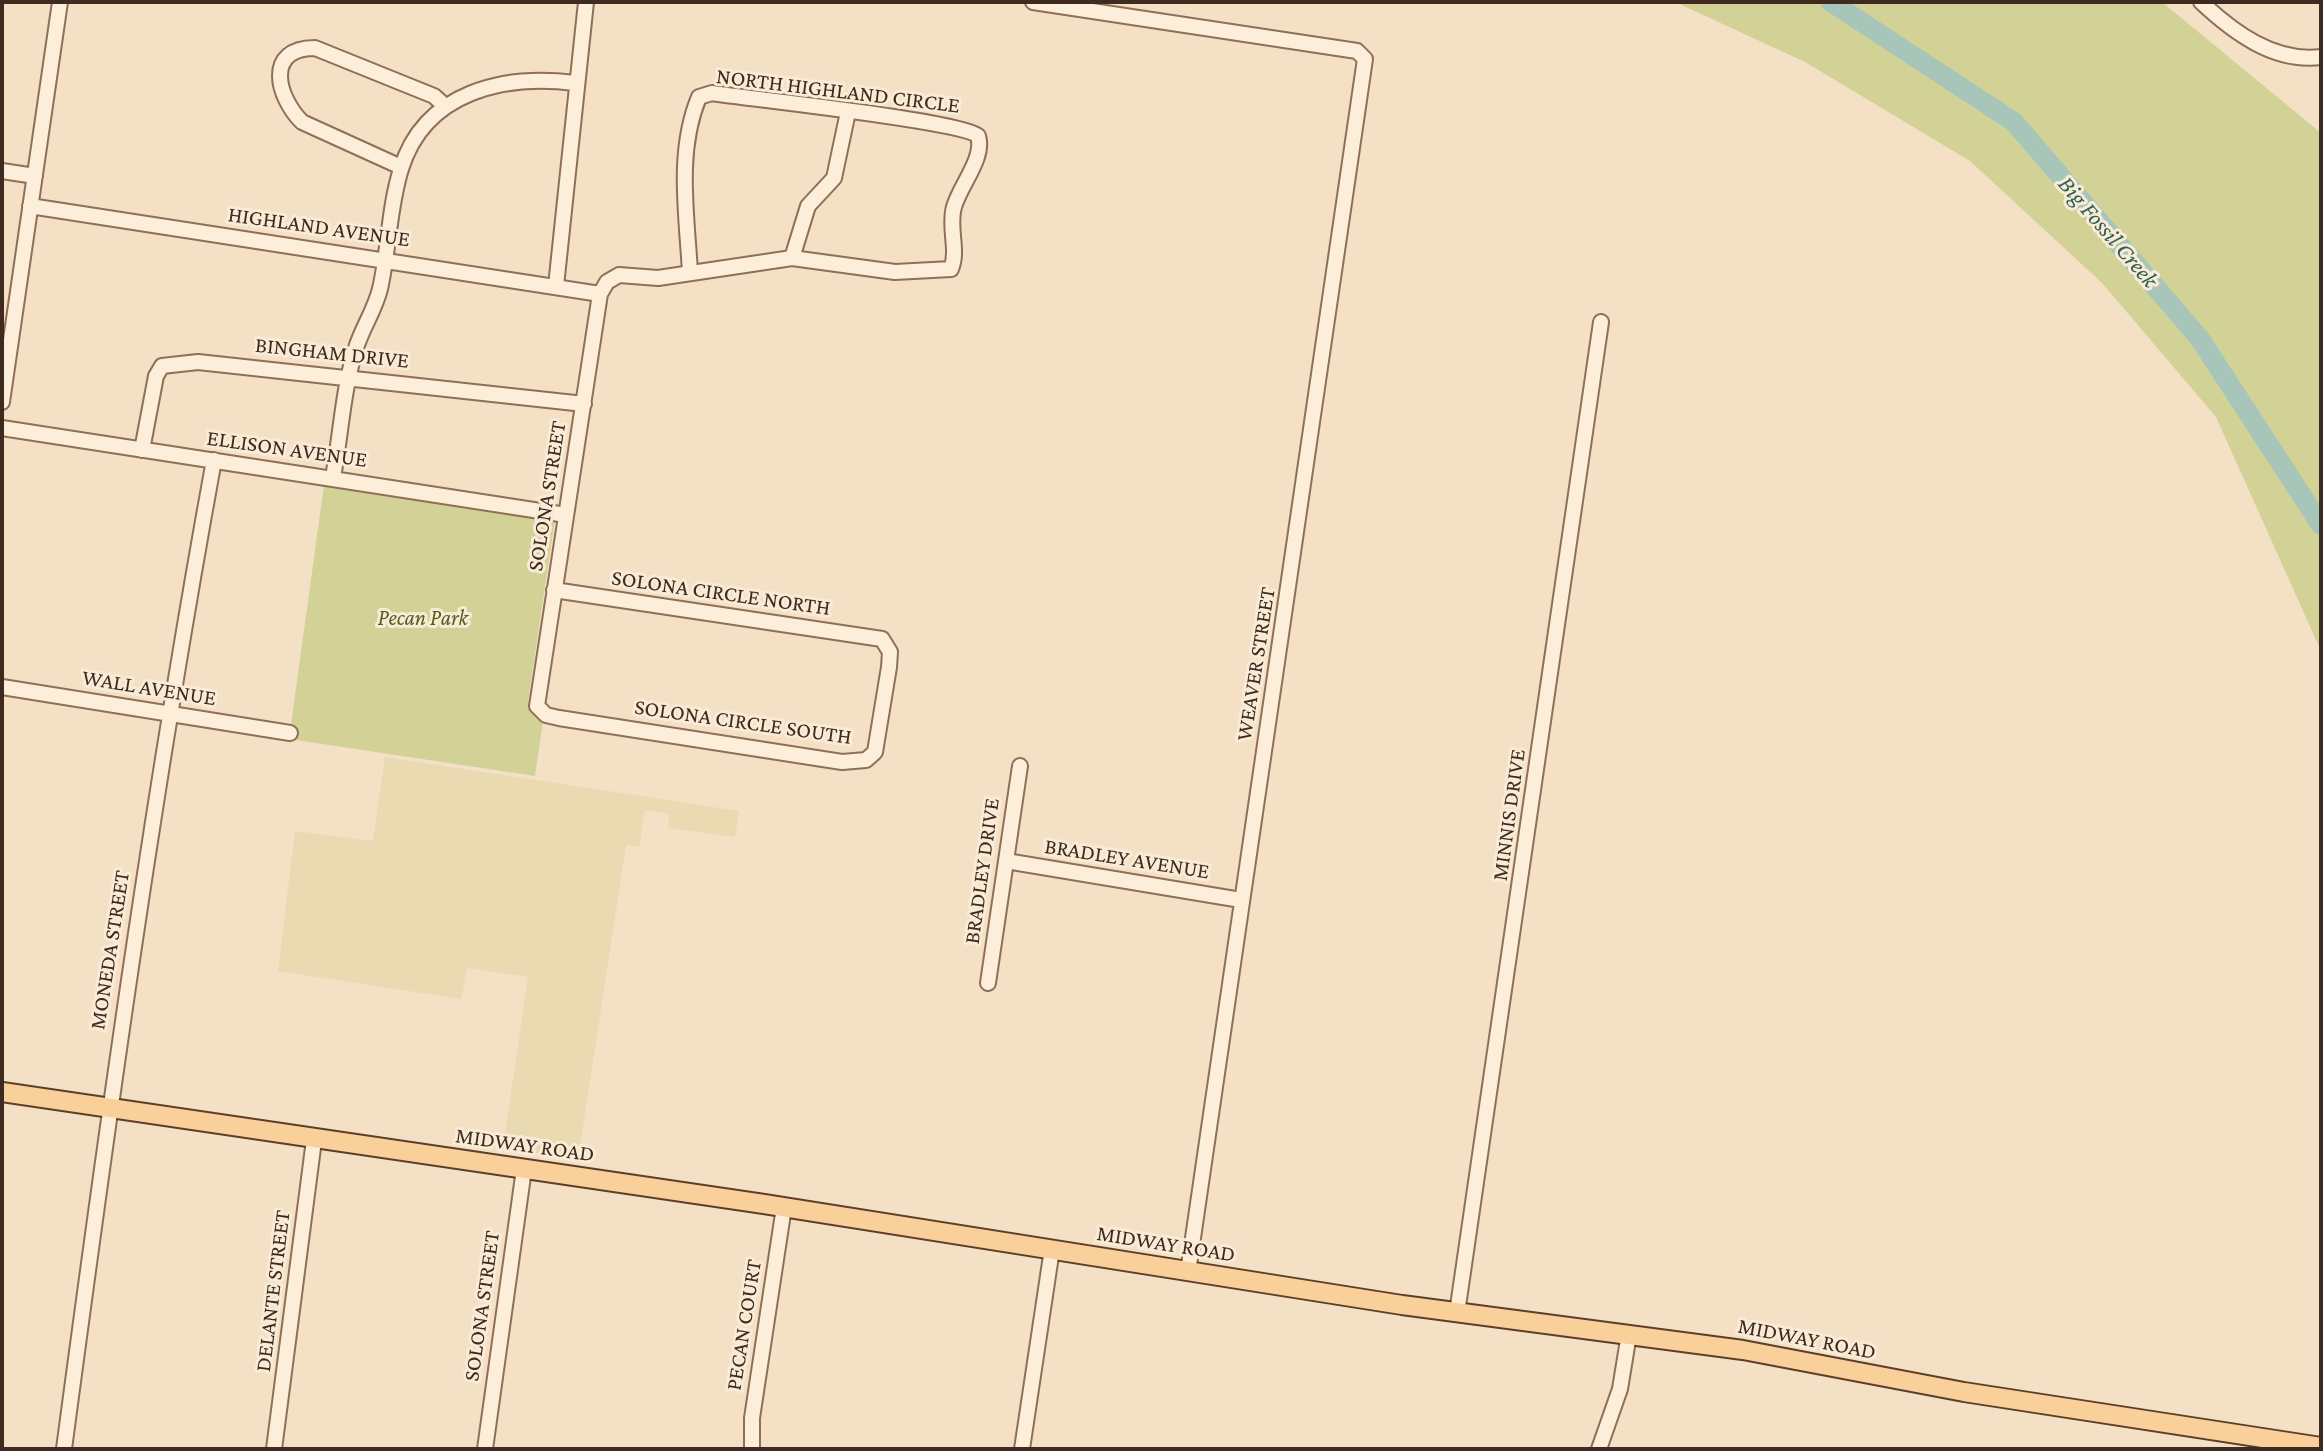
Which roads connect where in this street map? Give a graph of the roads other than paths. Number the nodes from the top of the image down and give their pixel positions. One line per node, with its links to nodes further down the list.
1 (60, 2): 11 (street)
2 (586, 2): 6 (street)
3 (1033, 2): 35 (street, WEAVER STREET)
4 (2201, 2): 5 (street)
5 (2321, 57)
6 (575, 83): 7 (street); 16 (street)
7 (445, 106): 9 (street); 9 (street)
8 (848, 112): 13 (street); 13 (street, NORTH HIGHLAND CIRCLE); 15 (street, NORTH HIGHLAND CIRCLE)
9 (401, 167): 14 (street)
10 (2, 171): 11 (street)
11 (35, 176): 12 (street)
12 (30, 206): 14 (street, HIGHLAND AVENUE); 20 (street)
13 (792, 258): 15 (street)
14 (387, 259): 16 (street, HIGHLAND AVENUE); 19 (street)
15 (690, 273): 17 (street)
16 (556, 286): 17 (street, HIGHLAND AVENUE)
17 (600, 294): 21 (street, SOLONA STREET)
18 (1601, 322): 44 (street, MINNIS DRIVE)
19 (350, 377): 21 (street, BINGHAM DRIVE); 23 (street, BINGHAM DRIVE); 25 (street)
20 (2, 402)
21 (584, 404): 26 (street, SOLONA STREET)
22 (2, 428): 23 (street, ELLISON AVENUE)
23 (142, 450): 24 (street, ELLISON AVENUE)
24 (214, 460): 25 (street, ELLISON AVENUE); 31 (street, MONEDA STREET)
25 (333, 477): 26 (street, ELLISON AVENUE)
26 (566, 515): 27 (street, SOLONA STREET)
27 (554, 590): 28 (street, SOLONA CIRCLE NORTH); 30 (street, SOLONA STREET)
28 (882, 639): 30 (street, SOLONA CIRCLE SOUTH)
29 (2, 687): 31 (street, WALL AVENUE)
30 (537, 706)
31 (168, 714): 32 (street, WALL AVENUE); 38 (street, MONEDA STREET)
32 (290, 733)
33 (1020, 766): 34 (street, BRADLEY DRIVE)
34 (1006, 861): 35 (street, BRADLEY AVENUE); 36 (street, BRADLEY DRIVE)
35 (1241, 900): 43 (street, WEAVER STREET)
36 (988, 983)
37 (2, 1092): 38 (main road, MIDWAY ROAD)
38 (109, 1109): 39 (main road, MIDWAY ROAD); 47 (street, MONEDA STREET)
39 (314, 1140): 40 (main road, MIDWAY ROAD); 48 (street, DELANTE STREET)
40 (524, 1169): 41 (main road, MIDWAY ROAD); 49 (street, SOLONA STREET)
41 (784, 1207): 42 (main road, MIDWAY ROAD); 50 (street, PECAN COURT)
42 (1052, 1249): 43 (main road, MIDWAY ROAD); 51 (street)
43 (1188, 1272): 44 (main road, MIDWAY ROAD)
44 (1457, 1313): 45 (main road, MIDWAY ROAD)
45 (1629, 1334): 46 (main road, MIDWAY ROAD); 52 (street)
46 (2321, 1447)
47 (64, 1449)
48 (274, 1449)
49 (485, 1449)
50 (752, 1449)
51 (1022, 1449)
52 (1599, 1449)

